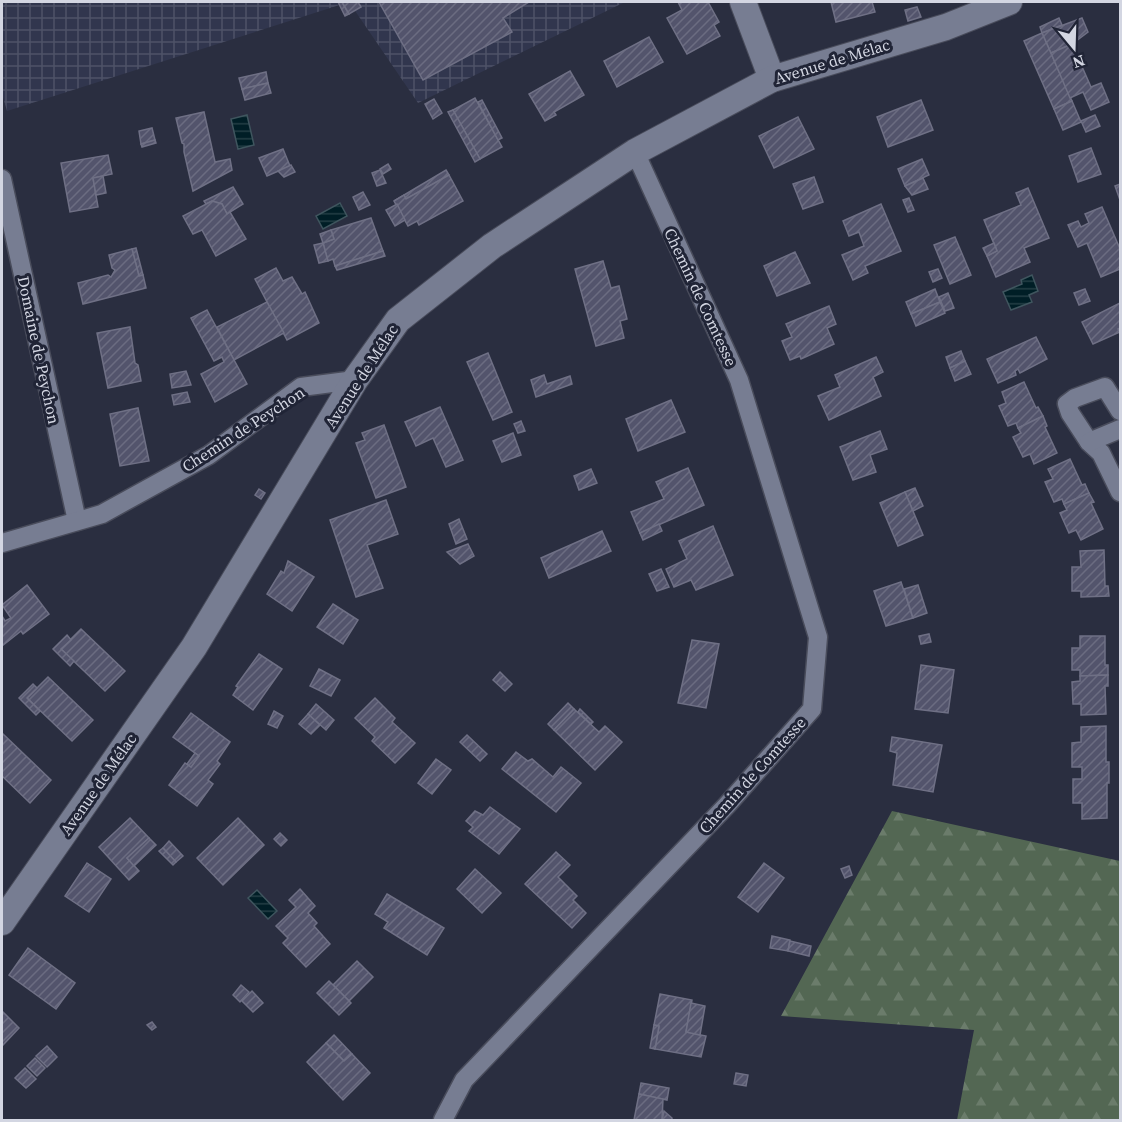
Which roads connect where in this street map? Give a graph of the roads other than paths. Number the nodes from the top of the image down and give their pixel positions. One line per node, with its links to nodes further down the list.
1 (743, 2): 3 (street)
2 (1009, 2): 3 (street, Avenue de Mélac)
3 (772, 79): 4 (street, Avenue de Mélac)
4 (635, 152): 6 (street, Avenue de Mélac); 14 (street, Chemin de Comtesse)
5 (2, 179): 11 (street, Domaine de Peychon)
6 (355, 380): 11 (street, Chemin de Peychon); 13 (street, Avenue de Mélac)
7 (1120, 411): 9 (street)
8 (1120, 429): 9 (street)
9 (1089, 442): 10 (street)
10 (1120, 492)
11 (77, 521): 12 (street, Chemin de Peychon)
12 (2, 543)
13 (2, 922)
14 (443, 1120)

